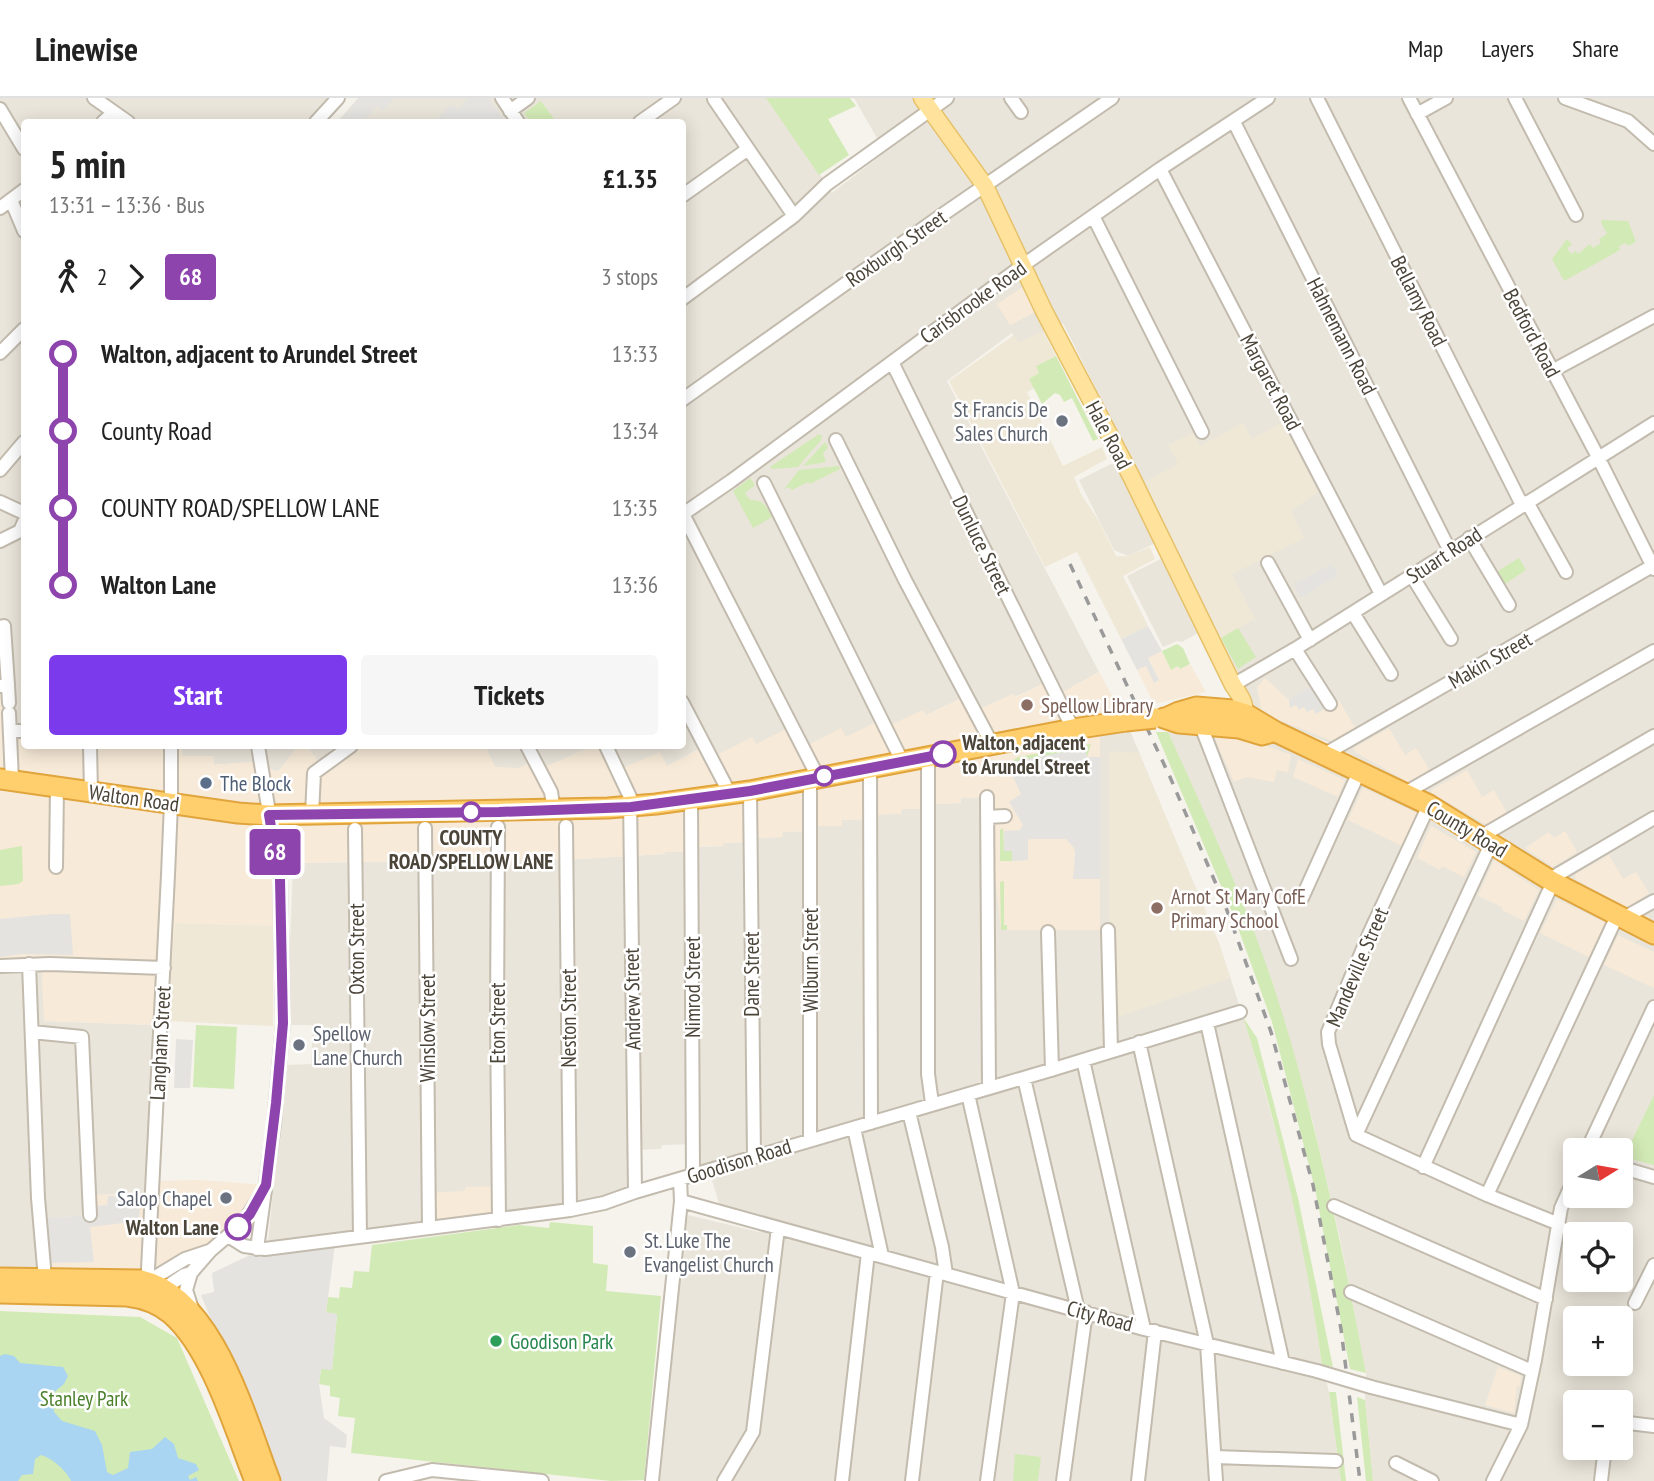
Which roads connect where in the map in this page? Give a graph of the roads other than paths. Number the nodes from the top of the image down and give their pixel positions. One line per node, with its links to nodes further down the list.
1 (94, 98): 20 (street)
2 (502, 98): 18 (street)
3 (528, 98): 18 (street)
4 (674, 98): 26 (street)
5 (947, 98): 16 (street)
6 (1011, 98): 19 (street)
7 (1112, 98): 32 (street, Roxburgh Street)
8 (1268, 98): 27 (street, Carisbrooke Road)
9 (1317, 98): 57 (street, Bellamy Road)
10 (1409, 98): 21 (street, Bedford Road)
11 (1446, 98): 21 (street)
12 (1515, 98): 37 (street)
13 (1565, 98): 29 (street)
14 (714, 99): 30 (street)
15 (332, 100): 24 (street)
16 (927, 104): 32 (main road, Hale Road); 38 (street)
17 (0, 109): 28 (street)
18 (510, 110): 25 (street)
19 (1021, 112)
20 (113, 113): 22 (street); 23 (street)
21 (1417, 114): 47 (street, Bedford Road)
22 (106, 119)
23 (123, 119)
24 (318, 119)
25 (516, 119)
26 (644, 119)
27 (1234, 122): 31 (street, Carisbrooke Road); 64 (street, Hahnemann Road)
28 (21, 144)
29 (1654, 144)
30 (748, 149): 34 (street); 38 (street)
31 (1160, 169): 39 (street, Carisbrooke Road); 69 (street, Margaret Road)
32 (985, 186): 41 (main road, Hale Road); 48 (street, Roxburgh Street)
33 (21, 192): 35 (street)
34 (686, 193)
35 (11, 200): 36 (street); 40 (street)
36 (0, 208)
37 (1576, 215)
38 (794, 216): 42 (street)
39 (1093, 216): 41 (street, Carisbrooke Road); 50 (street)
40 (21, 224)
41 (1022, 266): 46 (street, Carisbrooke Road); 79 (main road, Hale Road)
42 (686, 296)
43 (1654, 316): 47 (street)
44 (21, 333): 45 (street)
45 (0, 353)
46 (892, 362): 58 (street, Carisbrooke Road); 85 (street, Dunluce Street)
47 (1552, 370): 53 (street, Bedford Road)
48 (686, 397)
49 (1654, 423): 53 (street, Stuart Road)
50 (1202, 432)
51 (836, 440): 89 (street)
52 (21, 446): 54 (street)
53 (1598, 457): 57 (street, Stuart Road); 66 (street, Bedford Road)
54 (0, 470)
55 (764, 483): 98 (street)
56 (0, 502): 59 (street)
57 (1525, 503): 62 (street, Stuart Road); 67 (street, Bellamy Road)
58 (686, 511)
59 (21, 512)
60 (686, 522): 101 (street)
61 (21, 529): 63 (street)
62 (1469, 538): 64 (street, Stuart Road); 70 (street)
63 (0, 541)
64 (1450, 551): 68 (street, Stuart Road)
65 (1268, 563): 74 (street)
66 (1653, 567): 96 (street, Makin Street)
67 (1566, 572)
68 (1412, 576): 69 (street, Stuart Road); 73 (street)
69 (1381, 594): 71 (street, Stuart Road)
70 (1509, 605)
71 (1353, 613): 74 (street, Stuart Road); 77 (street)
72 (0, 627): 78 (street)
73 (1451, 639)
74 (1310, 640): 75 (street, Stuart Road)
75 (1295, 649): 79 (street, Stuart Road); 80 (street)
76 (1654, 652): 106 (street)
77 (1391, 674)
78 (4, 685): 86 (street)
79 (1233, 685): 82 (main road, Hale Road)
80 (1330, 704)
81 (686, 710): 107 (street)
82 (1239, 717): 83 (highway, County Road); 84 (highway, County Road); 96 (highway, County Road)
83 (1160, 719): 84 (highway, County Road); 85 (highway, County Road, bridge)
84 (1203, 724): 131 (street)
85 (1073, 729): 89 (highway, County Road)
86 (10, 731): 87 (street); 102 (street)
87 (21, 731)
88 (1654, 736): 122 (street)
89 (992, 744): 97 (highway, County Road)
90 (90, 749): 105 (street)
91 (171, 749): 110 (street, Langham Street)
92 (258, 749): 114 (street)
93 (347, 749): 113 (street)
94 (529, 749): 117 (street, Neston Street)
95 (608, 749): 112 (street, Andrew Street)
96 (1325, 754): 100 (highway, County Road)
97 (928, 756): 98 (highway, County Road); 146 (street)
98 (902, 761): 99 (highway, County Road)
99 (870, 767): 101 (highway, County Road); 148 (street)
100 (1359, 772): 106 (highway, County Road); 125 (street)
101 (814, 778): 104 (highway, County Road); 152 (street, Wilburn Street)
102 (6, 780): 103 (highway, Walton Road)
103 (57, 786): 105 (highway, Walton Road); 123 (street)
104 (750, 791): 107 (highway, County Road); 153 (street, Dane Street)
105 (91, 792): 110 (highway, Walton Road)
106 (1405, 793): 111 (highway, County Road)
107 (730, 794): 109 (highway, County Road)
108 (987, 797): 116 (street)
109 (691, 800): 112 (highway, County Road); 156 (street, Nimrod Street)
110 (172, 803): 114 (highway, Walton Road); 134 (street, Langham Street)
111 (1429, 805): 122 (highway, County Road); 150 (street, Mandeville Street)
112 (631, 807): 117 (highway, County Road); 160 (street, Andrew Street)
113 (312, 814): 114 (highway, County Road); 117 (highway, County Road)
114 (269, 815): 159 (street)
115 (1005, 816): 116 (street)
116 (987, 817): 144 (street)
117 (560, 818): 165 (street, Neston Street)
118 (1654, 818): 124 (street)
119 (498, 827): 167 (street, Eton Street)
120 (425, 828): 169 (street, Winslow Street)
121 (355, 829): 172 (street, Oxton Street)
122 (1485, 841): 124 (highway, County Road); 150 (street)
123 (56, 867)
124 (1552, 881): 127 (highway, County Road); 154 (street)
125 (1302, 898)
126 (1654, 901): 127 (street)
127 (1619, 918): 130 (highway, County Road); 161 (street)
128 (1108, 930): 140 (street)
129 (1048, 932): 142 (street)
130 (1654, 934)
131 (1291, 959)
132 (29, 964): 133 (street); 134 (street); 138 (street)
133 (0, 965)
134 (164, 968): 182 (street, Langham Street)
135 (1654, 1007): 151 (street)
136 (1240, 1012): 137 (street, Goodison Road)
137 (1207, 1023): 139 (street, Goodison Road); 192 (street)
138 (32, 1032): 166 (street); 181 (street)
139 (1139, 1042): 140 (street, Goodison Road); 191 (street)
140 (1111, 1050): 141 (street, Goodison Road)
141 (1083, 1060): 142 (street, Goodison Road); 190 (street)
142 (1052, 1070): 143 (street, Goodison Road)
143 (1024, 1078): 144 (street, Goodison Road); 188 (street)
144 (989, 1088): 145 (street, Goodison Road)
145 (968, 1094): 146 (street, Goodison Road); 185 (street)
146 (932, 1103): 147 (street, Goodison Road)
147 (909, 1112): 148 (street, Goodison Road); 179 (street)
148 (871, 1123): 149 (street, Goodison Road)
149 (854, 1128): 152 (street, Goodison Road); 176 (street)
150 (1356, 1135): 154 (street)
151 (1593, 1138)
152 (810, 1140): 153 (street, Goodison Road)
153 (754, 1157): 156 (street, Goodison Road)
154 (1423, 1167): 161 (street)
155 (1633, 1171): 157 (street)
156 (693, 1175): 158 (street, Goodison Road)
157 (1654, 1177)
158 (680, 1179): 160 (street, Goodison Road); 162 (street)
159 (266, 1185): 171 (street); 173 (street)
160 (629, 1194): 165 (street, Goodison Road)
161 (1487, 1195): 168 (street)
162 (681, 1201): 170 (street, City Road); 207 (street)
163 (1563, 1204): 168 (street)
164 (1334, 1206): 186 (street)
165 (570, 1210): 167 (street, Goodison Road)
166 (90, 1215)
167 (499, 1220): 169 (street, Goodison Road)
168 (1559, 1224): 186 (street)
169 (429, 1228): 172 (street, Goodison Road)
170 (778, 1228): 175 (street, City Road); 208 (street)
171 (228, 1236): 173 (street); 174 (street)
172 (360, 1237): 173 (street, Goodison Road)
173 (257, 1249)
174 (209, 1251): 178 (street); 182 (street)
175 (868, 1253): 176 (street, City Road); 209 (street)
176 (883, 1256): 179 (street, City Road)
177 (1654, 1265): 187 (street)
178 (191, 1273): 182 (street); 189 (street)
179 (941, 1273): 185 (street, City Road); 210 (street)
180 (0, 1278): 181 (highway)
181 (45, 1279): 182 (highway)
182 (153, 1290): 184 (highway); 189 (highway); 203 (highway)
183 (1351, 1292): 193 (street)
184 (0, 1293)
185 (1013, 1293): 188 (street, City Road); 211 (street)
186 (1546, 1299): 193 (street)
187 (1635, 1303)
188 (1082, 1311): 190 (street, City Road); 212 (street)
189 (194, 1314): 204 (highway)
190 (1149, 1330): 191 (street, City Road); 213 (street)
191 (1207, 1344): 192 (street, City Road); 197 (street)
192 (1283, 1363): 195 (street, City Road, bridge)
193 (1532, 1371): 195 (street)
194 (1633, 1424): 196 (street)
195 (1521, 1425): 216 (street)
196 (1654, 1426)
197 (1215, 1457): 199 (street); 214 (street)
198 (1603, 1460): 217 (street)
199 (1336, 1461)
200 (1396, 1463): 215 (street)
201 (432, 1476): 202 (street); 205 (street)
202 (502, 1479): 206 (street)
203 (255, 1481)
204 (270, 1481)
205 (386, 1481)
206 (542, 1481)
207 (652, 1481)
208 (724, 1481)
209 (842, 1481)
210 (912, 1481)
211 (987, 1481)
212 (1063, 1481)
213 (1138, 1481)
214 (1216, 1481)
215 (1432, 1481)
216 (1493, 1481)
217 (1601, 1481)

